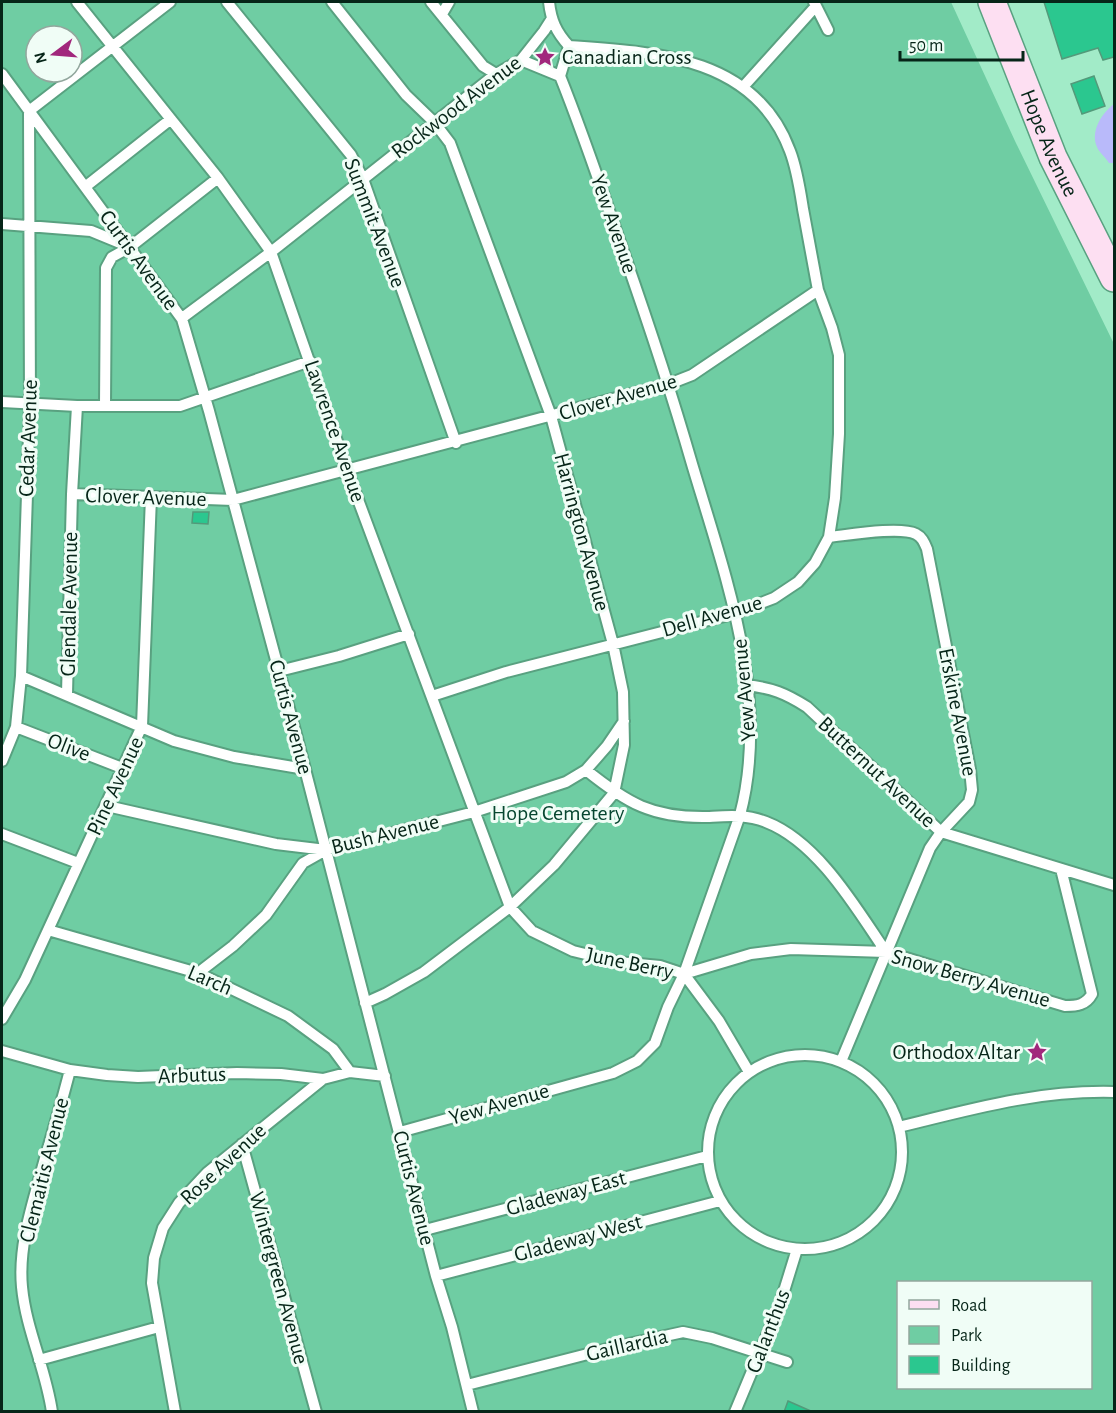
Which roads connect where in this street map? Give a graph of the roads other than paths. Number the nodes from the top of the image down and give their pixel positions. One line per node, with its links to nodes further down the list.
1 (77, 2): 13 (lane, Lawrence Avenue)
2 (170, 2): 13 (lane)
3 (227, 2): 24 (lane, Summit Avenue)
4 (332, 2): 22 (lane, Harrington Avenue)
5 (431, 2): 10 (lane)
6 (449, 2): 10 (lane)
7 (549, 2): 11 (lane)
8 (992, 2): 30 (main road, Hope Avenue)
9 (815, 4): 12 (lane); 19 (lane)
10 (441, 14): 17 (lane)
11 (551, 20): 14 (lane); 15 (lane, Rockwood Avenue)
12 (828, 30)
13 (114, 46): 20 (lane); 21 (lane, Lawrence Avenue)
14 (569, 46): 18 (lane); 19 (lane)
15 (521, 60): 17 (lane, Rockwood Avenue); 18 (lane)
16 (2, 74): 20 (lane, Curtis Avenue)
17 (496, 74): 22 (lane, Rockwood Avenue)
18 (560, 76): 34 (lane, Yew Avenue)
19 (743, 87): 31 (lane)
20 (29, 111): 25 (lane, Curtis Avenue); 27 (lane, Cedar Avenue)
21 (171, 119): 23 (lane, Lawrence Avenue); 25 (lane)
22 (434, 122): 24 (lane, Rockwood Avenue); 40 (lane, Harrington Avenue)
23 (218, 178): 28 (lane); 29 (lane, Lawrence Avenue)
24 (363, 179): 29 (lane, Rockwood Avenue); 41 (lane, Summit Avenue)
25 (85, 187): 28 (lane, Curtis Avenue)
26 (2, 224): 27 (lane)
27 (31, 226): 28 (lane); 37 (lane, Cedar Avenue)
28 (130, 247): 32 (lane, Curtis Avenue); 38 (lane)
29 (271, 252): 32 (lane, Rockwood Avenue); 33 (lane, Lawrence Avenue)
30 (1114, 278)
31 (818, 290): 34 (lane, Clover Avenue); 46 (lane, Dell Avenue)
32 (182, 318): 35 (lane, Curtis Avenue)
33 (310, 361): 35 (lane); 42 (lane, Lawrence Avenue)
34 (669, 384): 40 (lane, Clover Avenue); 47 (lane, Yew Avenue)
35 (205, 398): 38 (lane); 45 (lane, Curtis Avenue)
36 (2, 402): 37 (lane)
37 (30, 404): 39 (lane); 51 (lane, Cedar Avenue)
38 (105, 405): 39 (lane)
39 (77, 406): 43 (lane, Glendale Avenue)
40 (551, 416): 41 (lane, Clover Avenue); 49 (lane, Harrington Avenue)
41 (456, 443): 42 (lane, Clover Avenue)
42 (347, 470): 45 (lane, Clover Avenue); 48 (lane, Lawrence Avenue)
43 (72, 494): 44 (lane, Clover Avenue); 53 (lane, Glendale Avenue)
44 (151, 497): 45 (lane, Clover Avenue); 56 (lane, Pine Avenue)
45 (233, 500): 50 (lane, Curtis Avenue)
46 (829, 537): 47 (lane, Dell Avenue); 66 (lane, Erskine Avenue)
47 (736, 613): 49 (lane, Dell Avenue); 52 (lane, Yew Avenue)
48 (409, 634): 50 (lane); 54 (lane, Lawrence Avenue)
49 (613, 644): 54 (lane, Dell Avenue); 55 (lane, Harrington Avenue)
50 (279, 671): 60 (lane, Curtis Avenue)
51 (21, 676): 53 (lane); 57 (lane, Cedar Avenue)
52 (747, 685): 65 (lane, Yew Avenue); 66 (lane, Butternut Avenue)
53 (67, 694): 56 (lane)
54 (432, 696): 64 (lane, Lawrence Avenue)
55 (624, 720): 61 (lane, Bush Avenue); 62 (lane, Harrington Avenue)
56 (142, 726): 59 (lane, Pine Avenue); 60 (lane)
57 (16, 727): 58 (lane, Cedar Avenue); 59 (lane, Olive)
58 (2, 757)
59 (122, 768): 63 (lane, Pine Avenue)
60 (305, 769): 68 (lane, Curtis Avenue)
61 (586, 770): 62 (lane); 64 (lane, Bush Avenue)
62 (614, 794): 65 (lane); 72 (lane, Harrington Avenue)
63 (107, 806): 68 (lane, Bush Avenue); 69 (lane, Pine Avenue)
64 (474, 812): 68 (lane, Bush Avenue); 72 (lane, Lawrence Avenue)
65 (740, 815): 74 (lane); 76 (lane, Yew Avenue)
66 (940, 832): 70 (lane, Butternut Avenue); 74 (lane, Erskine Avenue)
67 (2, 834): 69 (lane)
68 (326, 850): 75 (lane); 77 (lane, Curtis Avenue)
69 (78, 863): 73 (lane, Pine Avenue)
70 (1061, 869): 71 (lane, Butternut Avenue); 74 (lane, Snow Berry Avenue)
71 (1114, 885)
72 (510, 907): 76 (lane, June Berry); 77 (lane, Harrington Avenue)
73 (48, 930): 75 (lane, Larch); 78 (lane, Pine Avenue)
74 (886, 952): 76 (lane, Snow Berry Avenue); 80 (lane, Erskine Avenue)
75 (198, 973): 82 (lane, Larch)
76 (684, 974): 83 (lane, June Berry); 88 (lane, Yew Avenue)
77 (365, 1003): 84 (lane, Curtis Avenue)
78 (2, 1019)
79 (2, 1051): 81 (lane, Arbutus)
80 (842, 1059): 83 (lane); 87 (lane)
81 (70, 1070): 85 (lane, Arbutus); 97 (lane, Clemaitis Avenue)
82 (350, 1072): 84 (lane, Arbutus); 85 (lane, Arbutus)
83 (749, 1072): 90 (lane)
84 (385, 1076): 88 (lane, Curtis Avenue)
85 (323, 1079): 89 (lane, Rose Avenue)
86 (1114, 1092): 87 (lane)
87 (899, 1127): 93 (lane)
88 (400, 1132): 92 (lane, Curtis Avenue)
89 (242, 1144): 95 (lane, Rose Avenue); 102 (lane, Wintergreen Avenue)
90 (707, 1156): 91 (lane); 92 (lane, Gladeway East)
91 (720, 1201): 93 (lane); 94 (lane, Gladeway West)
92 (425, 1230): 94 (lane, Curtis Avenue)
93 (797, 1249): 96 (lane, Galanthus)
94 (436, 1276): 99 (lane, Curtis Avenue)
95 (159, 1327): 97 (lane); 101 (lane, Rose Avenue)
96 (760, 1353): 98 (lane, Gaillardia); 99 (lane, Gaillardia); 104 (lane, Galanthus)
97 (39, 1360): 100 (lane, Clemaitis Avenue)
98 (787, 1362)
99 (466, 1385): 103 (lane, Curtis Avenue)
100 (52, 1412)
101 (175, 1412)
102 (316, 1412)
103 (473, 1412)
104 (735, 1412)

